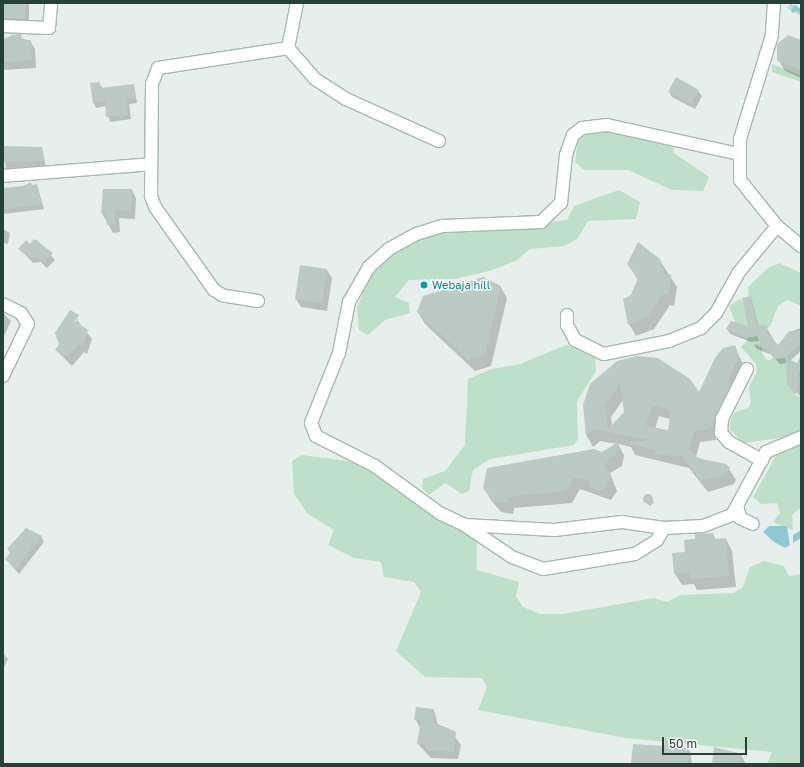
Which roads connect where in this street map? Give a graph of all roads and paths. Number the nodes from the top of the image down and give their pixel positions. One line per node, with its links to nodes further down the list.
1 (51, 3): 4 (street)
2 (297, 3): 5 (street)
3 (774, 3): 7 (street)
4 (3, 26)
5 (288, 48): 6 (street); 8 (street)
6 (439, 141)
7 (738, 154): 10 (street); 21 (street)
8 (152, 164): 9 (street); 12 (street)
9 (3, 176)
10 (777, 226): 11 (street); 14 (street)
11 (801, 246)
12 (258, 301)
13 (3, 304): 16 (street)
14 (567, 315)
15 (747, 369): 18 (street)
16 (3, 376)
17 (801, 437): 18 (street)
18 (762, 460): 19 (street)
19 (738, 509): 20 (street); 22 (street)
20 (753, 524)
21 (465, 525): 22 (street); 22 (street)
22 (664, 528)

